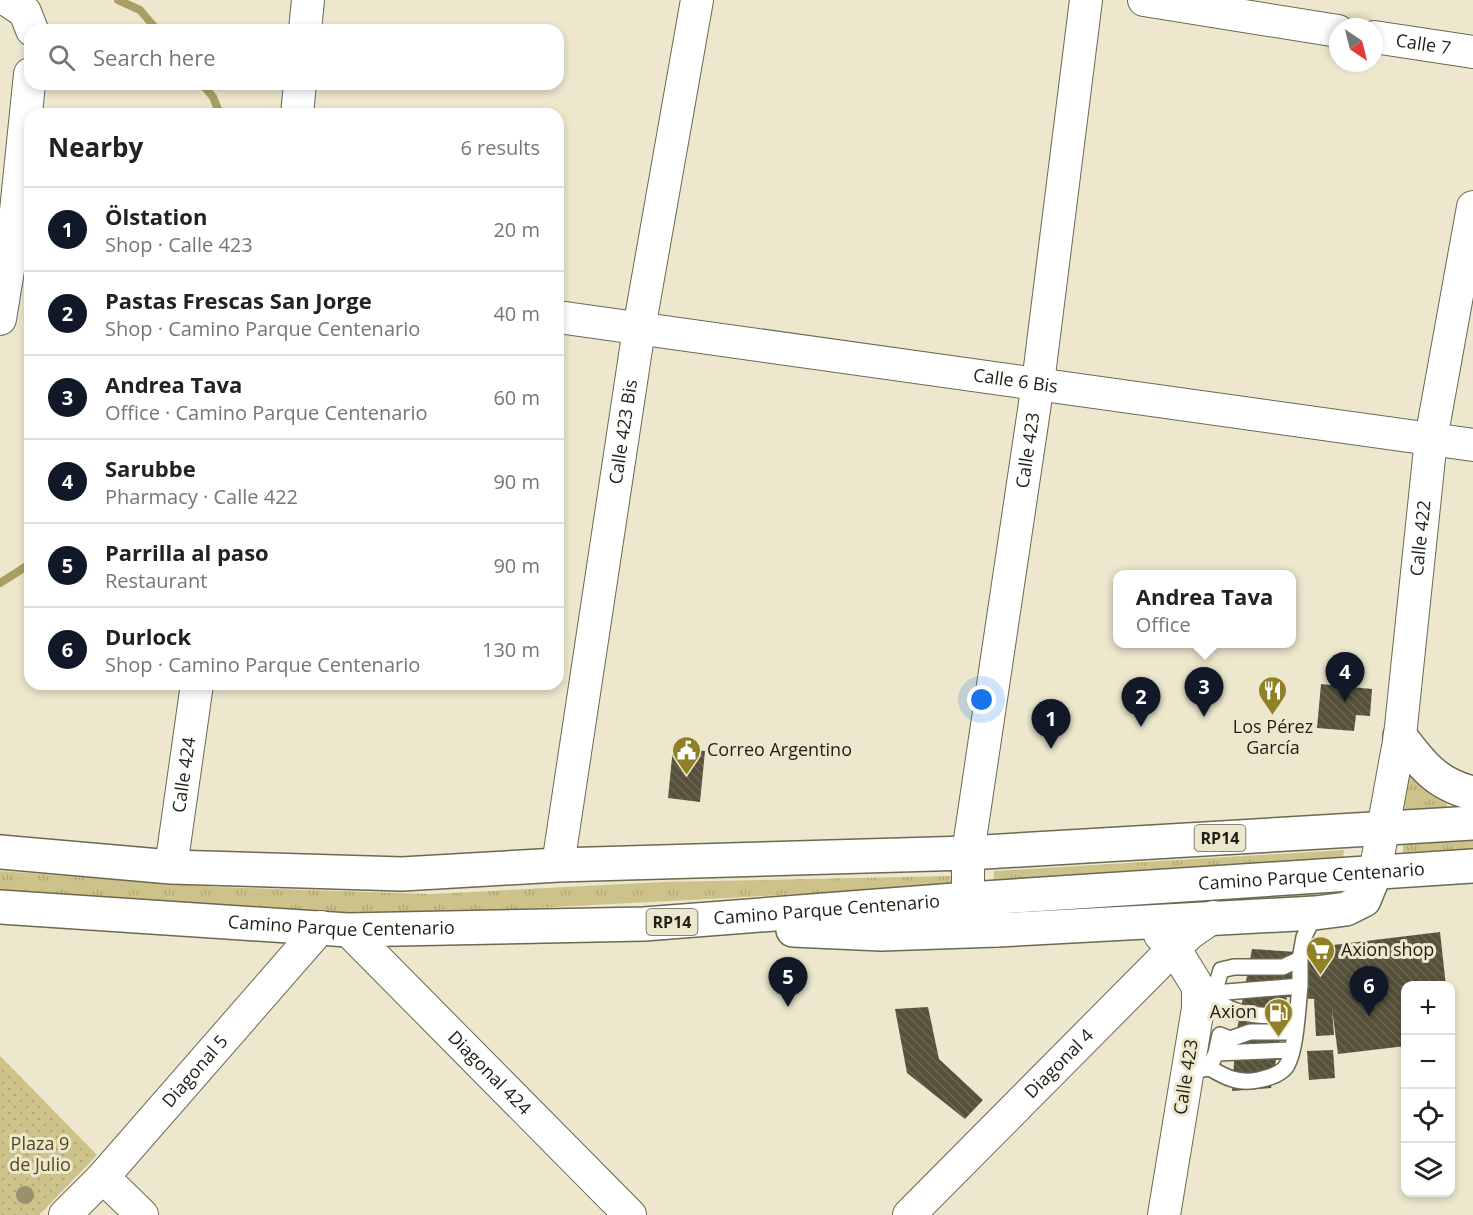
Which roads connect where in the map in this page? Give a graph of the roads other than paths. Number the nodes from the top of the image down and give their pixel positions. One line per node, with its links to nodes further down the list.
1 (308, 0): 5 (street)
2 (697, 0): 18 (street, Calle 423 Bis)
3 (1086, 0): 19 (street, Calle 423)
4 (1144, 0): 6 (street)
5 (306, 24)
6 (1329, 30)
7 (1383, 38): 8 (street, Calle 7)
8 (1473, 52)
9 (29, 90): 11 (street)
10 (299, 90): 12 (street)
11 (28, 108)
12 (298, 108)
13 (24, 199): 15 (street)
14 (1473, 207): 20 (street, Calle 422)
15 (22, 241): 17 (street)
16 (564, 318): 18 (street, Calle 6 Bis)
17 (0, 319)
18 (639, 329): 19 (street, Calle 6 Bis); 29 (street, Calle 423 Bis)
19 (1038, 383): 20 (street, Calle 6 Bis); 28 (street, Calle 423)
20 (1431, 439): 21 (street, Calle 6 Bis); 23 (street, Calle 422)
21 (1473, 445)
22 (196, 690): 31 (street, Calle 424)
23 (1400, 736): 24 (main road); 26 (street, Calle 422)
24 (1473, 793)
25 (1473, 823): 26 (main road, RP14)
26 (1383, 828): 28 (main road, RP14); 32 (street, Calle 422)
27 (0, 852): 31 (main road, RP14)
28 (968, 853): 29 (main road, RP14); 33 (street, Calle 423)
29 (558, 865): 31 (main road, RP14)
30 (1473, 866): 32 (main road, Camino Parque Centenario / RP14)
31 (171, 867)
32 (1375, 873): 33 (main road, Camino Parque Centenario / RP14); 35 (main road)
33 (968, 899): 38 (main road, Camino Parque Centenario / RP14); 40 (main road)
34 (0, 907): 39 (main road, Camino Parque Centenario / RP14)
35 (1315, 913): 36 (main road); 42 (lane)
36 (1213, 917): 37 (main road); 41 (street, Diagonal 4)
37 (1146, 921): 40 (main road); 41 (street)
38 (644, 924): 39 (main road, Camino Parque Centenario / RP14); 40 (main road)
39 (335, 929): 50 (street, Diagonal 5); 53 (street, Diagonal 424)
40 (997, 930)
41 (1174, 948): 44 (street); 54 (street, Diagonal 4)
42 (1300, 959): 43 (lane); 44 (lane)
43 (1300, 986): 44 (lane); 45 (lane)
44 (1206, 990): 45 (lane); 49 (street, Calle 423)
45 (1296, 1016): 46 (lane)
46 (1295, 1032): 47 (lane); 48 (lane)
47 (1292, 1050): 48 (lane); 49 (lane)
48 (1216, 1053): 49 (lane)
49 (1198, 1070): 55 (street, Calle 423)
50 (104, 1177): 51 (street, Diagonal 5); 52 (street)
51 (65, 1215)
52 (142, 1215)
53 (630, 1215)
54 (909, 1215)
55 (1164, 1215)

